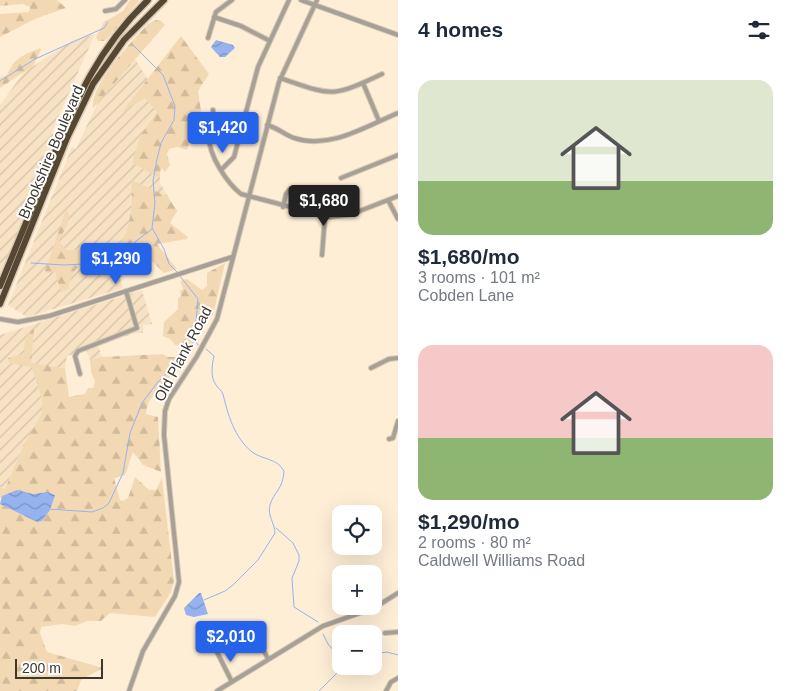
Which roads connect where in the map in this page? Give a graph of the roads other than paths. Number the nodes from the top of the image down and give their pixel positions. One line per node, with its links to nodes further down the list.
1 (125, 0): 9 (street)
2 (146, 0): 33 (highway, Brookshire Boulevard)
3 (164, 0): 37 (highway, Brookshire Boulevard)
4 (232, 0): 10 (street)
5 (290, 0): 13 (street)
6 (301, 0): 8 (street)
7 (317, 0): 8 (street, Old Plank Road)
8 (315, 6): 11 (street); 15 (street, Old Plank Road)
9 (105, 11)
10 (214, 17): 12 (street); 13 (street)
11 (398, 35)
12 (208, 38)
13 (270, 41): 22 (street)
14 (382, 74): 16 (street)
15 (280, 78): 16 (street); 20 (street, Old Plank Road)
16 (363, 83): 19 (street)
17 (213, 110): 22 (street)
18 (398, 113): 19 (street)
19 (379, 121): 20 (street)
20 (267, 125): 26 (street, Old Plank Road)
21 (398, 155): 23 (street)
22 (222, 169): 26 (street)
23 (341, 178)
24 (290, 189): 28 (street)
25 (398, 196): 27 (street)
26 (248, 198): 28 (street); 32 (street, Old Plank Road)
27 (388, 200): 29 (street); 30 (street)
28 (283, 207): 29 (street)
29 (325, 217): 31 (street)
30 (398, 219)
31 (322, 255)
32 (232, 257): 35 (street); 52 (street, Old Plank Road)
33 (6, 271): 34 (highway, Brookshire Boulevard); 36 (highway)
34 (0, 286)
35 (126, 291): 38 (street); 41 (street)
36 (0, 298)
37 (0, 304)
38 (0, 319)
39 (398, 358): 40 (street)
40 (371, 368)
41 (80, 374)
42 (398, 421): 43 (street)
43 (389, 439)
44 (398, 593): 49 (street)
45 (398, 632): 46 (street)
46 (385, 633)
47 (257, 636): 49 (street)
48 (216, 650): 51 (street)
49 (268, 659): 51 (street)
50 (398, 678): 54 (street)
51 (232, 682): 53 (street)
52 (129, 691)
53 (217, 691)
54 (386, 691)

